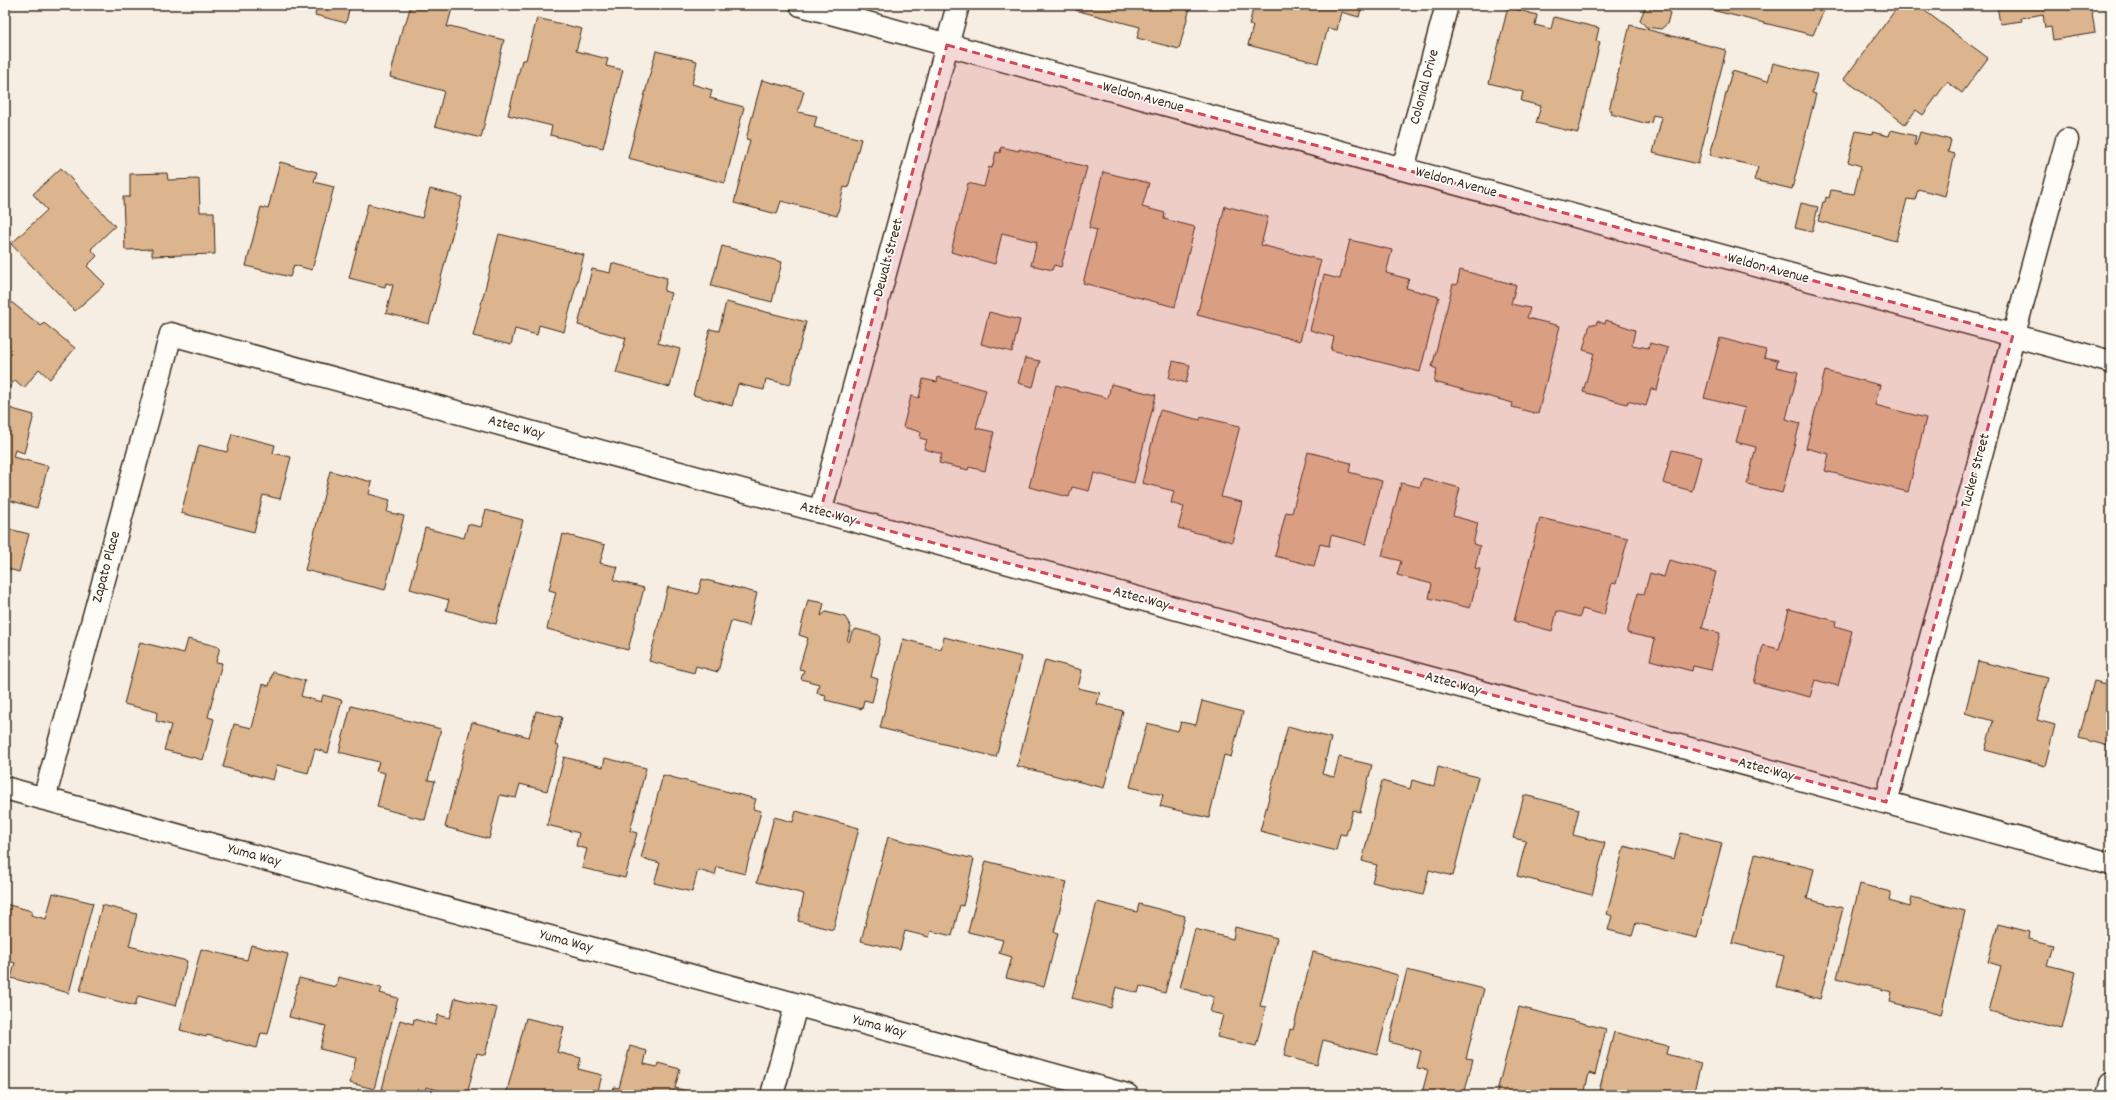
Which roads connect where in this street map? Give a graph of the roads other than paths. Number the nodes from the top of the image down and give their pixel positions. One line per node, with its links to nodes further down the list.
1 (800, 5): 4 (street, Weldon Avenue)
2 (958, 5): 4 (street, Dewalt Street)
3 (1447, 5): 6 (street, Colonial Drive)
4 (947, 45): 6 (street, Weldon Avenue); 10 (street, Dewalt Street)
5 (2067, 140): 8 (street, Tucker Street)
6 (1403, 169): 8 (street, Weldon Avenue)
7 (171, 334): 10 (street, Aztec Way); 12 (street, Zapato Place)
8 (2013, 335): 9 (street, Weldon Avenue); 13 (street, Tucker Street)
9 (2111, 362)
10 (820, 512): 13 (street, Aztec Way)
11 (5, 788): 12 (street, Yuma Way)
12 (44, 799): 15 (street, Yuma Way)
13 (1886, 802): 14 (street, Aztec Way)
14 (2111, 864)
15 (796, 1005): 17 (street); 18 (street, Yuma Way)
16 (2111, 1084): 19 (street)
17 (772, 1095)
18 (1127, 1095)
19 (2108, 1095)

